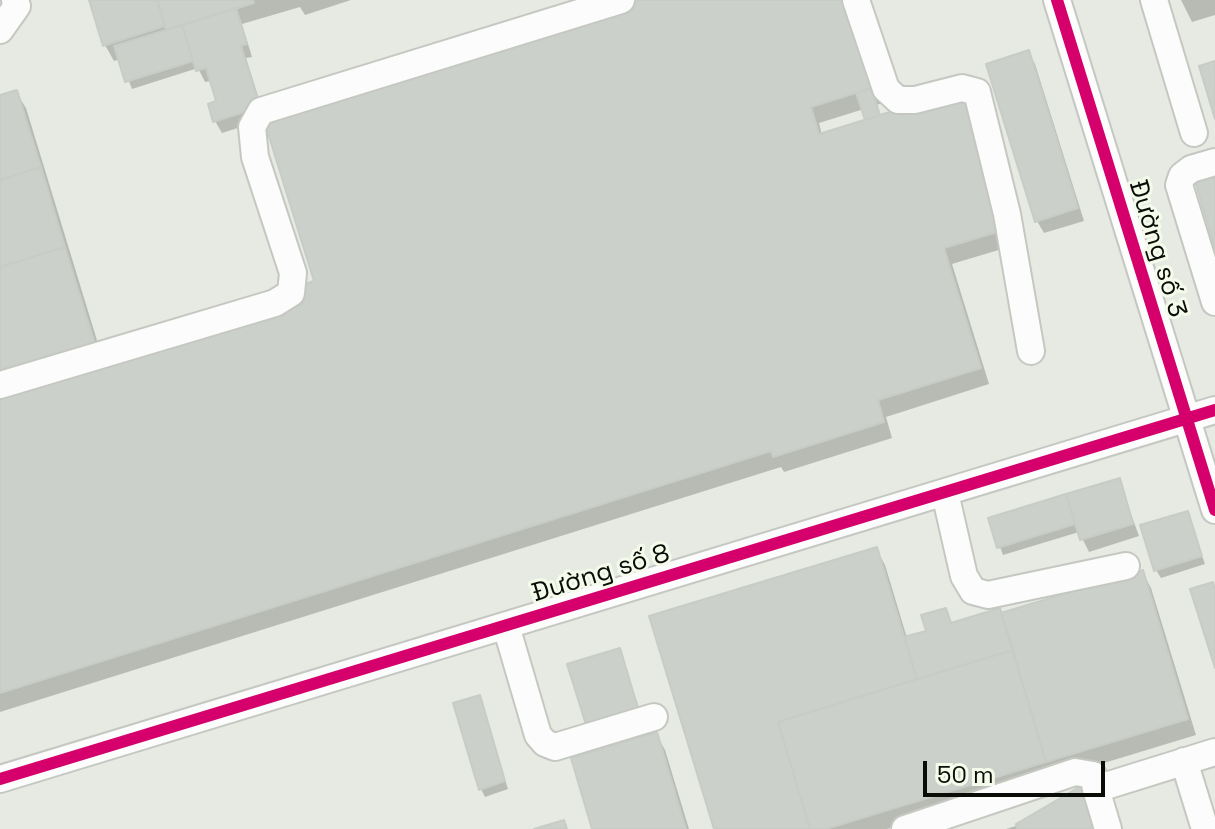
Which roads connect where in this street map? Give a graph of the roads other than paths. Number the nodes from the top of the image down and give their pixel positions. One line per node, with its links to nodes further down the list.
1 (15, 0): 6 (street)
2 (621, 0): 11 (street)
3 (856, 0): 10 (street)
4 (1057, 0): 13 (street, Đường số 3)
5 (1154, 0): 7 (street)
6 (0, 30)
7 (1194, 133)
8 (1215, 162): 9 (street)
9 (1215, 302)
10 (1031, 351)
11 (0, 385)
12 (1215, 410): 13 (street, Đường số 8)
13 (1187, 419): 14 (street, Đường số 8); 15 (street, Đường số 3)
14 (945, 493): 16 (street); 17 (street, Đường số 8)
15 (1215, 510)
16 (1126, 566)
17 (506, 626): 18 (street); 21 (street, Đường số 8)
18 (654, 717)
19 (1215, 752): 20 (street)
20 (1184, 761): 22 (street); 25 (street)
21 (0, 779)
22 (1096, 789): 23 (street); 24 (street)
23 (905, 829)
24 (1108, 829)
25 (1205, 829)

